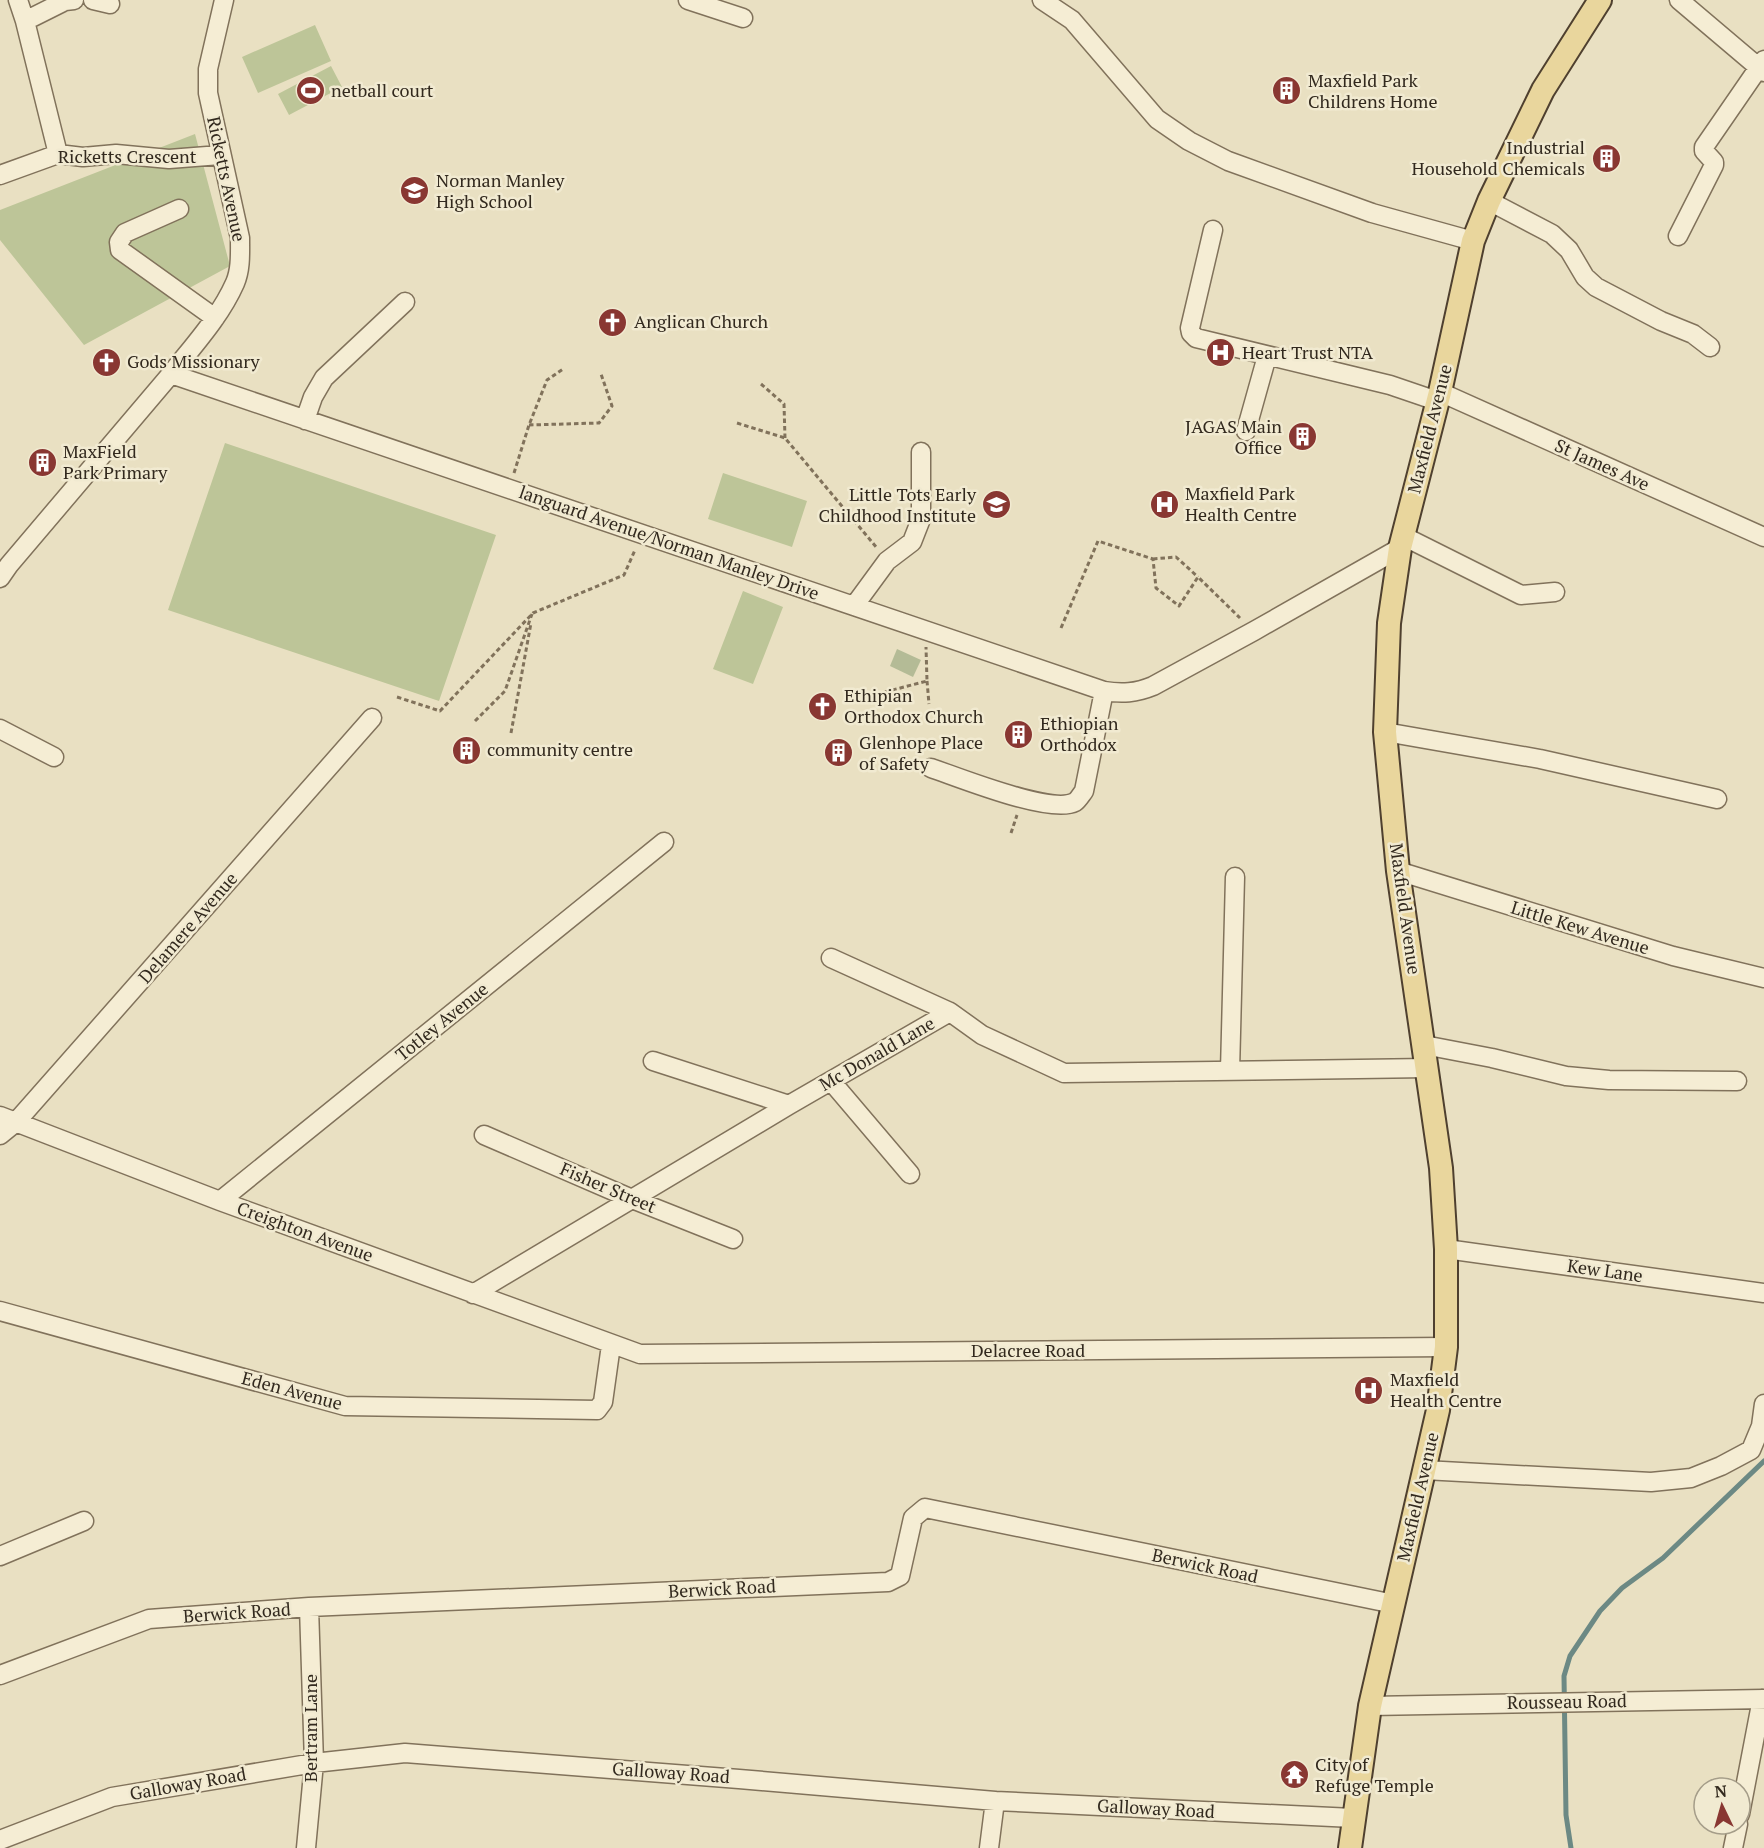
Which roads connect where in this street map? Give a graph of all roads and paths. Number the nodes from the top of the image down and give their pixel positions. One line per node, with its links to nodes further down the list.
1 (18, 0): 9 (street)
2 (74, 0): 9 (street)
3 (224, 0): 12 (street, Ricketts Avenue)
4 (688, 0): 8 (street)
5 (1042, 0): 18 (street)
6 (1600, 0): 14 (main road, Maxfield Avenue)
7 (1679, 0): 10 (street)
8 (743, 18)
9 (25, 21): 11 (street)
10 (1762, 66): 17 (street)
11 (58, 154): 12 (street, Ricketts Crescent); 13 (street, Ricketts Crescent)
12 (220, 155): 20 (street, Ricketts Avenue)
13 (0, 175)
14 (1489, 201): 18 (main road, Maxfield Avenue); 21 (street)
15 (179, 209): 20 (street)
16 (1213, 230): 22 (street, St James Ave)
17 (1678, 236)
18 (1473, 241): 27 (main road, Maxfield Avenue)
19 (405, 302): 28 (street)
20 (215, 318): 24 (street, Ricketts Avenue)
21 (1710, 347)
22 (1267, 356): 27 (street, St James Ave); 31 (street)
23 (563, 369): 30 (path)
24 (171, 374): 28 (street, languard Avenue/Norman Manley Drive); 41 (street)
25 (601, 374): 30 (path)
26 (761, 384): 32 (path)
27 (1438, 397): 36 (street, St James Ave); 37 (main road, Maxfield Avenue)
28 (305, 420): 34 (street, languard Avenue/Norman Manley Drive)
29 (737, 423): 32 (path)
30 (529, 425): 34 (path)
31 (1246, 430)
32 (786, 438): 39 (path)
33 (921, 452): 39 (street)
34 (510, 489): 35 (street, languard Avenue/Norman Manley Drive)
35 (642, 534): 43 (street, languard Avenue/Norman Manley Drive); 44 (path)
36 (1764, 537)
37 (1402, 542): 42 (street); 47 (street, languard Avenue/Norman Manley Drive); 56 (main road, Maxfield Avenue)
38 (1153, 559): 40 (path); 40 (path); 45 (path)
39 (887, 561): 43 (street)
40 (1198, 577): 47 (path)
41 (0, 578)
42 (1555, 592)
43 (854, 606): 46 (street, languard Avenue/Norman Manley Drive)
44 (533, 613): 51 (path); 54 (path); 57 (path)
45 (1060, 628)
46 (926, 631): 48 (path); 49 (street, languard Avenue/Norman Manley Drive)
47 (1254, 632): 49 (street, languard Avenue/Norman Manley Drive)
48 (927, 681): 50 (path); 52 (path)
49 (1104, 691): 59 (street)
50 (885, 692)
51 (398, 697)
52 (929, 704)
53 (372, 718): 74 (street, Delamere Avenue)
54 (475, 721)
55 (0, 729): 58 (street)
56 (1384, 732): 60 (street); 62 (main road, Maxfield Avenue)
57 (511, 733)
58 (54, 757)
59 (931, 768)
60 (1717, 799)
61 (664, 842): 79 (street, Totley Avenue)
62 (1398, 871): 65 (street, Little Kew Avenue); 67 (main road, Maxfield Avenue)
63 (1235, 877): 70 (street)
64 (831, 958): 66 (street)
65 (1762, 974)
66 (950, 1012): 70 (street, Mc Donald Lane); 71 (street, Mc Donald Lane)
67 (1424, 1045): 69 (main road, Maxfield Avenue); 72 (street)
68 (653, 1061): 73 (street)
69 (1428, 1068): 70 (street, Mc Donald Lane); 81 (main road, Maxfield Avenue)
70 (1230, 1071)
71 (831, 1081): 73 (street, Mc Donald Lane); 77 (street)
72 (1737, 1081)
73 (789, 1105): 78 (street, Mc Donald Lane)
74 (8, 1119): 75 (street, Delamere Avenue); 79 (street, Creighton Avenue)
75 (0, 1135)
76 (484, 1135): 78 (street, Fisher Street)
77 (910, 1174)
78 (632, 1198): 80 (street, Fisher Street); 83 (street, Mc Donald Lane)
79 (220, 1202): 83 (street, Creighton Avenue)
80 (733, 1239)
81 (1446, 1249): 82 (street, Kew Lane); 86 (main road, Maxfield Avenue)
82 (1764, 1293)
83 (473, 1294): 85 (street, Creighton Avenue)
84 (0, 1311): 85 (street, Eden Avenue)
85 (611, 1345): 86 (street, Delacree Road)
86 (1446, 1347): 89 (main road, Maxfield Avenue)
87 (1764, 1404): 88 (street)
88 (1763, 1426): 89 (street)
89 (1424, 1470): 92 (main road, Maxfield Avenue)
90 (84, 1521): 91 (street)
91 (0, 1556)
92 (1394, 1604): 93 (street, Berwick Road); 96 (main road, Maxfield Avenue)
93 (309, 1607): 94 (street, Berwick Road); 97 (street, Bertram Lane)
94 (0, 1675)
95 (1763, 1699): 96 (street, Rousseau Road); 98 (street)
96 (1370, 1706): 100 (main road, Maxfield Avenue)
97 (314, 1762): 99 (street, Galloway Road); 101 (street, Galloway Road); 102 (street, Bertram Lane)
98 (1748, 1776)
99 (995, 1801): 100 (street, Galloway Road); 103 (street)
100 (1353, 1818): 104 (main road, Maxfield Avenue)
101 (0, 1840)
102 (306, 1848)
103 (989, 1848)
104 (1350, 1848)

